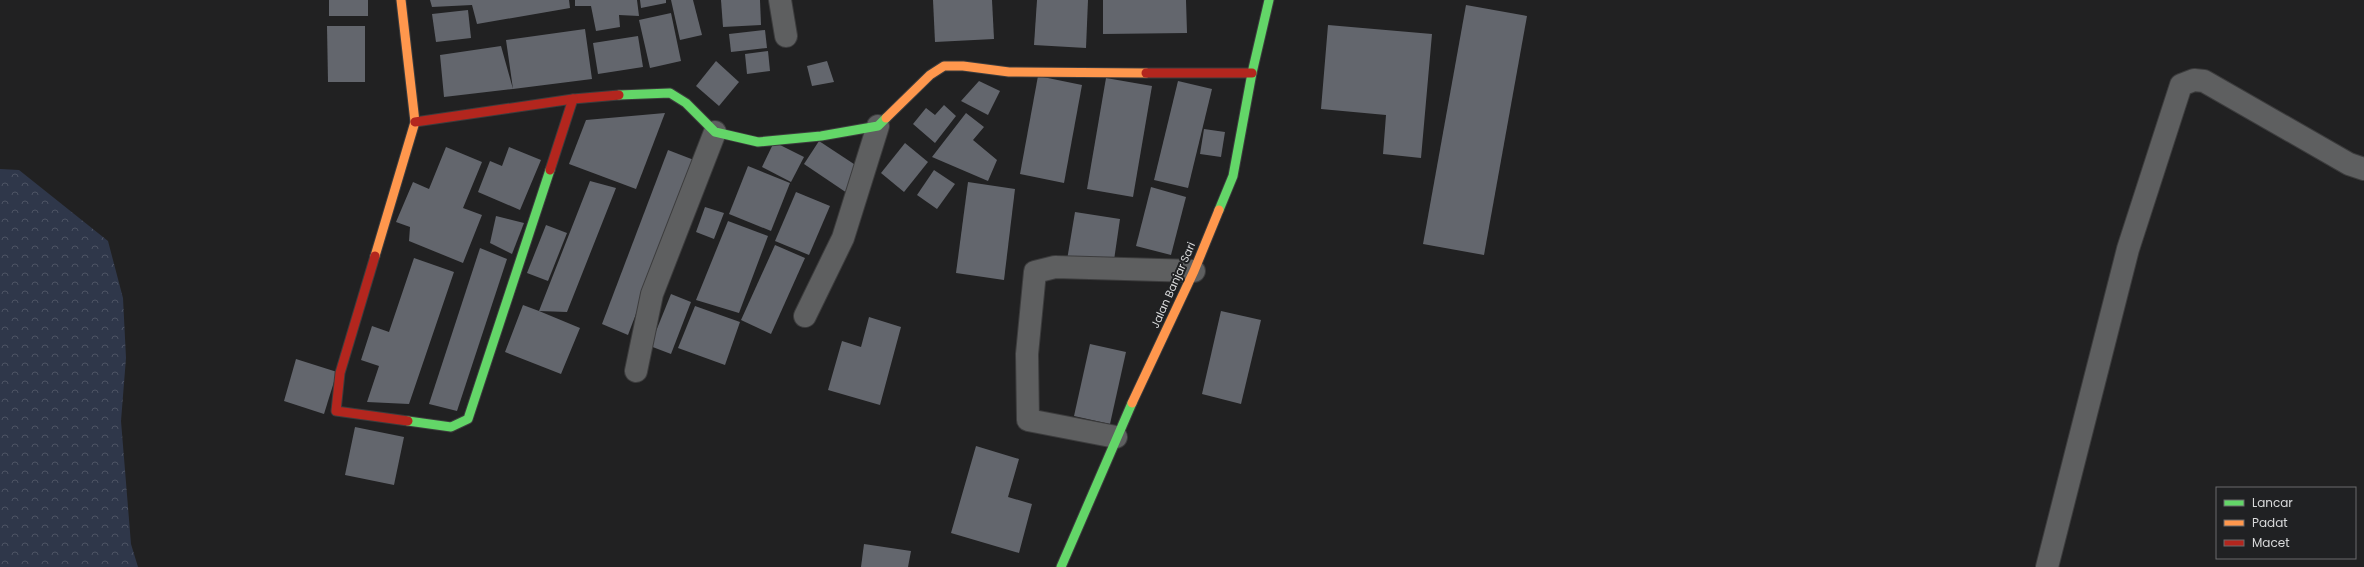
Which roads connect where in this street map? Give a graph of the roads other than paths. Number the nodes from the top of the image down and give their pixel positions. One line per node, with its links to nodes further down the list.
1 (401, 0): 7 (street)
2 (780, 0): 4 (street)
3 (1269, 0): 5 (street, Jalan Banjar Sari)
4 (786, 36)
5 (1252, 73): 8 (street); 11 (street, Jalan Banjar Sari)
6 (573, 99): 7 (street); 7 (street); 9 (street)
7 (415, 122)
8 (878, 126): 9 (street); 12 (street)
9 (715, 132): 13 (street)
10 (2364, 169): 16 (street)
11 (1194, 271): 14 (street, Jalan Banjar Sari); 14 (street)
12 (805, 316)
13 (636, 371)
14 (1116, 437): 15 (street, Jalan Banjar Sari)
15 (1061, 567)
16 (2047, 567)

